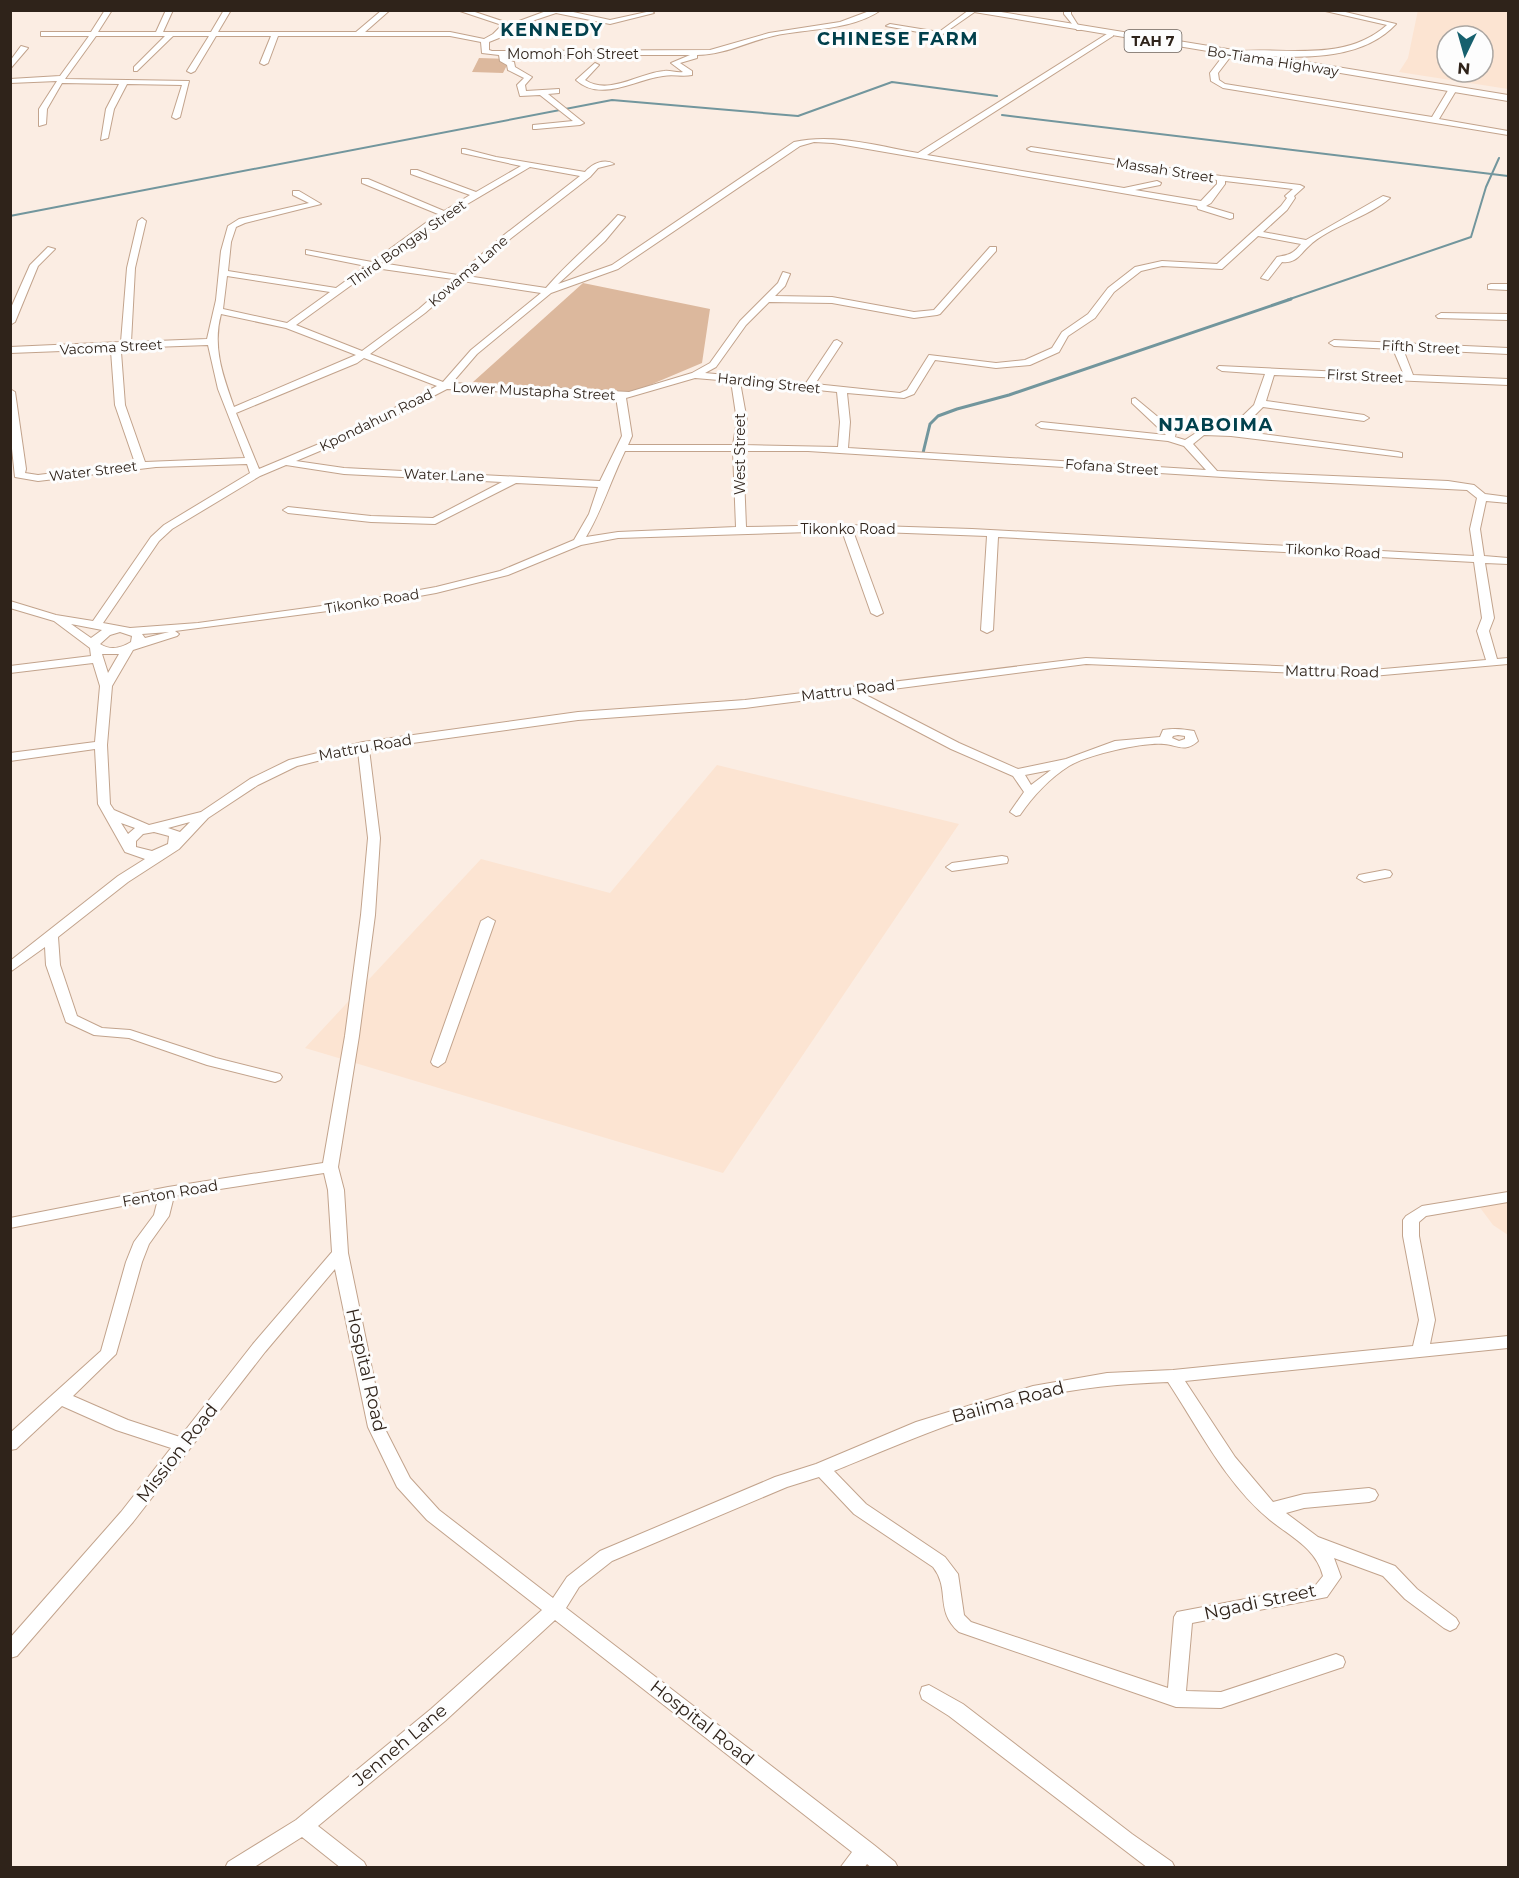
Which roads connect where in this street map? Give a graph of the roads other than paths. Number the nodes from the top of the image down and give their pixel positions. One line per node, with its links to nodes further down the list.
1 (109, 10): 17 (street)
2 (170, 10): 18 (street)
3 (228, 10): 20 (street)
4 (387, 10): 22 (street)
5 (460, 10): 14 (street)
6 (878, 10): 30 (street, Momoh Foh Street)
7 (1068, 10): 16 (street)
8 (1324, 10): 32 (street)
9 (554, 11): 11 (street); 13 (street)
10 (970, 11): 12 (highway, Bo-Tiama Highway / TAH 7); 15 (street)
11 (651, 13)
12 (1012, 14): 16 (highway, Bo-Tiama Highway / TAH 7)
13 (518, 24): 14 (street); 25 (street)
14 (508, 26): 26 (street)
15 (890, 26)
16 (1078, 28): 23 (highway, Bo-Tiama Highway / TAH 7)
17 (95, 33): 18 (street, Momoh Foh Street); 21 (street, Momoh Foh Street); 38 (street)
18 (159, 33): 19 (street, Momoh Foh Street)
19 (172, 33): 20 (street, Momoh Foh Street); 36 (street)
20 (215, 33): 24 (street, Momoh Foh Street); 37 (street)
21 (44, 34)
22 (358, 34): 24 (street, Momoh Foh Street); 26 (street, Momoh Foh Street)
23 (1110, 34): 32 (highway, Bo-Tiama Highway / TAH 7); 53 (street)
24 (275, 35): 33 (street)
25 (573, 35)
26 (484, 40): 29 (street, Momoh Foh Street)
27 (551, 42): 31 (street)
28 (24, 48): 35 (street)
29 (502, 53): 31 (street, Momoh Foh Street); 43 (street)
30 (701, 53): 31 (street, Momoh Foh Street); 34 (street)
31 (540, 54)
32 (1229, 54): 41 (highway, Bo-Tiama Highway / TAH 7); 46 (street)
33 (264, 63)
34 (595, 65)
35 (10, 67)
36 (137, 69)
37 (191, 71)
38 (62, 80): 39 (street); 40 (street); 47 (street)
39 (10, 81)
40 (124, 82): 45 (street); 50 (street)
41 (1453, 89): 44 (highway, Bo-Tiama Highway / TAH 7); 46 (street)
42 (556, 91): 43 (street)
43 (543, 94): 48 (street)
44 (1509, 98)
45 (176, 117)
46 (1434, 120): 49 (street)
47 (42, 124)
48 (536, 127)
49 (1509, 133)
50 (104, 138)
51 (1031, 149): 58 (street, Massah Street)
52 (465, 151): 55 (street)
53 (919, 156): 62 (street); 84 (street)
54 (610, 164): 57 (street, Kowama Lane)
55 (528, 165): 57 (street); 64 (street, Third Bongay Street)
56 (414, 172): 64 (street)
57 (587, 175): 79 (street, Kowama Lane)
58 (1221, 178): 61 (street, Massah Street); 66 (street)
59 (365, 181): 67 (street)
60 (1156, 183): 62 (street)
61 (1300, 187): 71 (street, Harding Street)
62 (1123, 190): 66 (street)
63 (296, 193): 77 (street)
64 (477, 195): 67 (street, Third Bongay Street)
65 (1386, 198): 72 (street)
66 (1202, 204): 68 (street)
67 (444, 214): 76 (street, Third Bongay Street)
68 (1230, 216)
69 (621, 217): 84 (street)
70 (142, 221): 95 (street)
71 (1256, 233): 72 (street); 107 (street, Harding Street)
72 (1307, 243): 80 (street)
73 (51, 249): 89 (street)
74 (993, 249): 85 (street)
75 (309, 252): 76 (street)
76 (375, 265): 79 (street); 83 (street, Third Bongay Street)
77 (224, 273): 83 (street); 86 (street)
78 (786, 274): 85 (street, Lower Mustapha Street)
79 (463, 278): 84 (street); 98 (street, Kowama Lane)
80 (1265, 278)
81 (1491, 287): 82 (street)
82 (1509, 287)
83 (339, 291): 90 (street, Third Bongay Street)
84 (548, 291): 105 (street, Kpondahun Road)
85 (766, 299): 101 (street, Lower Mustapha Street)
86 (218, 311): 90 (street); 91 (street)
87 (1441, 316): 88 (street)
88 (1509, 317)
89 (10, 322)
90 (289, 326): 98 (street)
91 (212, 342): 95 (street, Vacoma Street); 112 (street)
92 (837, 343): 106 (street)
93 (1335, 343): 94 (street, Fifth Street)
94 (1397, 346): 97 (street, Fifth Street); 103 (street)
95 (121, 347): 96 (street, Vacoma Street); 124 (street)
96 (10, 350)
97 (1509, 351)
98 (363, 354): 105 (street); 112 (street, Kowama Lane)
99 (1222, 368): 100 (street, First Street)
100 (1270, 371): 103 (street, First Street); 111 (street)
101 (695, 375): 102 (street, Harding Street); 109 (street, Lower Mustapha Street)
102 (735, 379): 106 (street, Harding Street); 118 (street, West Street)
103 (1410, 379): 104 (street, First Street)
104 (1509, 382)
105 (446, 386): 109 (street, Lower Mustapha Street); 123 (street, Kpondahun Road)
106 (809, 386): 107 (street, Harding Street)
107 (842, 391): 120 (street, Harding Street)
108 (10, 392): 127 (street, Water Street)
109 (621, 396): 119 (street)
110 (1135, 401): 116 (street)
111 (1259, 403): 113 (street); 115 (street)
112 (233, 411): 122 (street)
113 (1364, 418)
114 (1041, 425): 116 (street)
115 (1231, 432): 117 (street); 121 (street)
116 (1169, 438): 117 (street)
117 (1188, 444): 126 (street)
118 (739, 447): 119 (street, Fofana Street); 120 (street, Fofana Street); 136 (street, West Street)
119 (621, 448): 130 (street)
120 (843, 450): 126 (street, Fofana Street)
121 (1398, 455)
122 (251, 461): 124 (street, Water Street); 125 (street)
123 (280, 464): 125 (street, Kpondahun Road); 128 (street, Water Lane)
124 (141, 465): 127 (street, Water Street)
125 (259, 470): 144 (street)
126 (1214, 473): 132 (street, Fofana Street)
127 (15, 474)
128 (489, 477): 129 (street, Water Lane); 131 (street)
129 (516, 479): 130 (street, Water Lane); 131 (street)
130 (604, 484): 138 (street)
131 (489, 495): 134 (street)
132 (1482, 496): 133 (street, Fofana Street); 139 (street)
133 (1509, 500)
134 (288, 510)
135 (846, 528): 136 (street, Tikonko Road); 137 (street, Tikonko Road); 142 (street)
136 (741, 531): 138 (street, Tikonko Road)
137 (993, 533): 139 (street, Tikonko Road); 147 (street)
138 (578, 542): 145 (street, Tikonko Road)
139 (1479, 560): 140 (street, Tikonko Road); 152 (street)
140 (1509, 561)
141 (10, 604): 143 (street)
142 (877, 613)
143 (54, 618): 144 (street); 150 (street)
144 (96, 625): 146 (street)
145 (198, 626): 148 (street); 149 (street)
146 (117, 629): 148 (street); 150 (street)
147 (987, 630)
148 (132, 631): 149 (street)
149 (132, 646): 150 (street); 154 (street)
150 (96, 650): 153 (street); 154 (street)
151 (1509, 661): 152 (street, Mattru Road)
152 (1491, 662): 155 (street, Mattru Road)
153 (10, 670)
154 (106, 686): 157 (street)
155 (848, 690): 158 (street, Mattru Road); 161 (street)
156 (1166, 740): 160 (street)
157 (101, 745): 159 (street); 163 (street)
158 (363, 746): 165 (street, Mattru Road); 179 (street, Hospital Road)
159 (10, 757)
160 (1069, 762): 161 (street); 162 (street)
161 (1017, 773): 162 (street)
162 (1030, 792): 164 (street)
163 (107, 812): 166 (street); 167 (street)
164 (1016, 812)
165 (204, 815): 166 (street, Mattru Road); 168 (street, Mattru Road)
166 (151, 828): 167 (street); 168 (street)
167 (131, 848): 168 (street); 173 (street)
168 (168, 849): 173 (street, Mattru Road)
169 (1002, 860): 170 (street)
170 (952, 867)
171 (1385, 874): 172 (street)
172 (1364, 878)
173 (123, 879): 175 (street, Mattru Road)
174 (488, 921): 177 (street)
175 (51, 936): 176 (street, Mattru Road); 178 (street)
176 (10, 968)
177 (438, 1062)
178 (275, 1077)
179 (330, 1167): 180 (street, Fenton Road); 183 (street, Hospital Road)
180 (168, 1192): 182 (street, Fenton Road); 187 (street)
181 (1509, 1197): 185 (street)
182 (10, 1223)
183 (340, 1253): 189 (street, Mission Road); 194 (street, Hospital Road)
184 (1509, 1342): 185 (street, Baiima Road)
185 (1420, 1352): 186 (street, Baiima Road)
186 (1173, 1376): 190 (street, Baiima Road); 192 (street, Ngadi Street)
187 (61, 1398): 188 (street); 189 (street)
188 (10, 1444)
189 (183, 1445): 196 (street, Mission Road)
190 (822, 1470): 194 (street, Baiima Road); 199 (street)
191 (1369, 1495): 192 (street)
192 (1270, 1510): 193 (street, Ngadi Street)
193 (1312, 1542): 195 (street); 199 (street, Ngadi Street)
194 (555, 1609): 200 (street, Jenneh Lane); 201 (street, Hospital Road)
195 (1450, 1623)
196 (10, 1651)
197 (1336, 1662): 199 (street)
198 (929, 1693): 206 (street)
199 (1176, 1699)
200 (303, 1826): 202 (street, Jenneh Lane); 203 (street)
201 (867, 1851): 204 (street); 205 (street, Hospital Road)
202 (235, 1868)
203 (357, 1868)
204 (850, 1868)
205 (888, 1868)
206 (1166, 1868)

